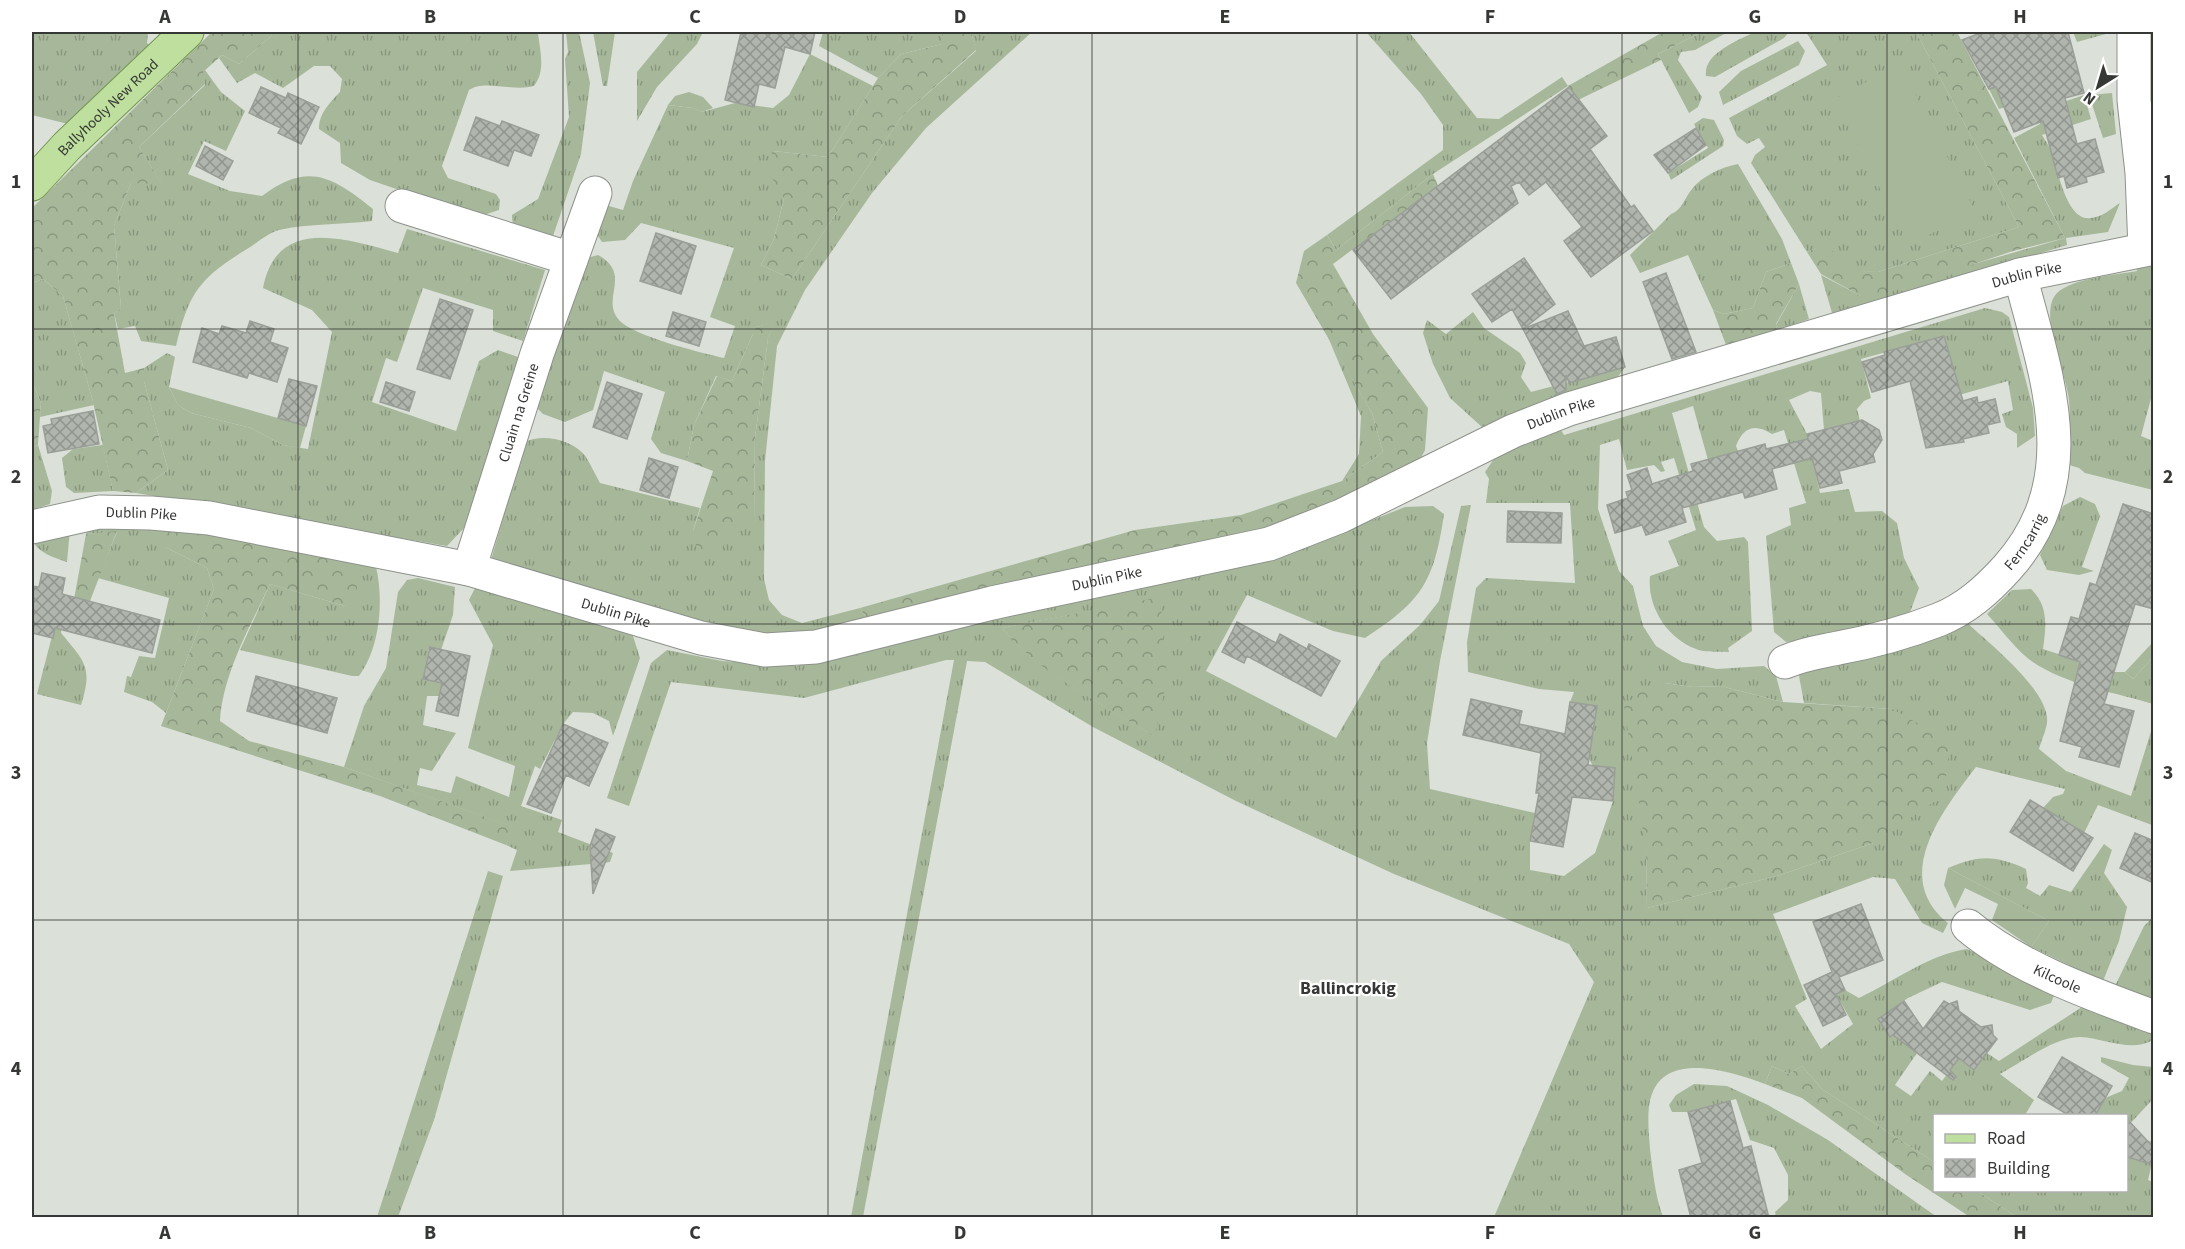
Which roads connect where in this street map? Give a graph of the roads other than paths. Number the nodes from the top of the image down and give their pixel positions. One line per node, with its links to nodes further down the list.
1 (187, 32): 4 (main road, Ballyhooly New Road)
2 (2134, 32): 3 (street)
3 (2148, 173): 7 (street)
4 (32, 184)
5 (595, 193): 8 (street, Cluain na Greine)
6 (402, 207): 8 (street)
7 (2149, 248): 9 (street, Dublin Pike)
8 (571, 259): 11 (street, Cluain na Greine)
9 (2020, 275): 11 (street, Dublin Pike); 12 (street, Ferncarrig)
10 (32, 527): 11 (street, Dublin Pike)
11 (469, 569)
12 (1785, 662)
13 (1968, 926): 14 (street, Kilcoole)
14 (2154, 1017)

